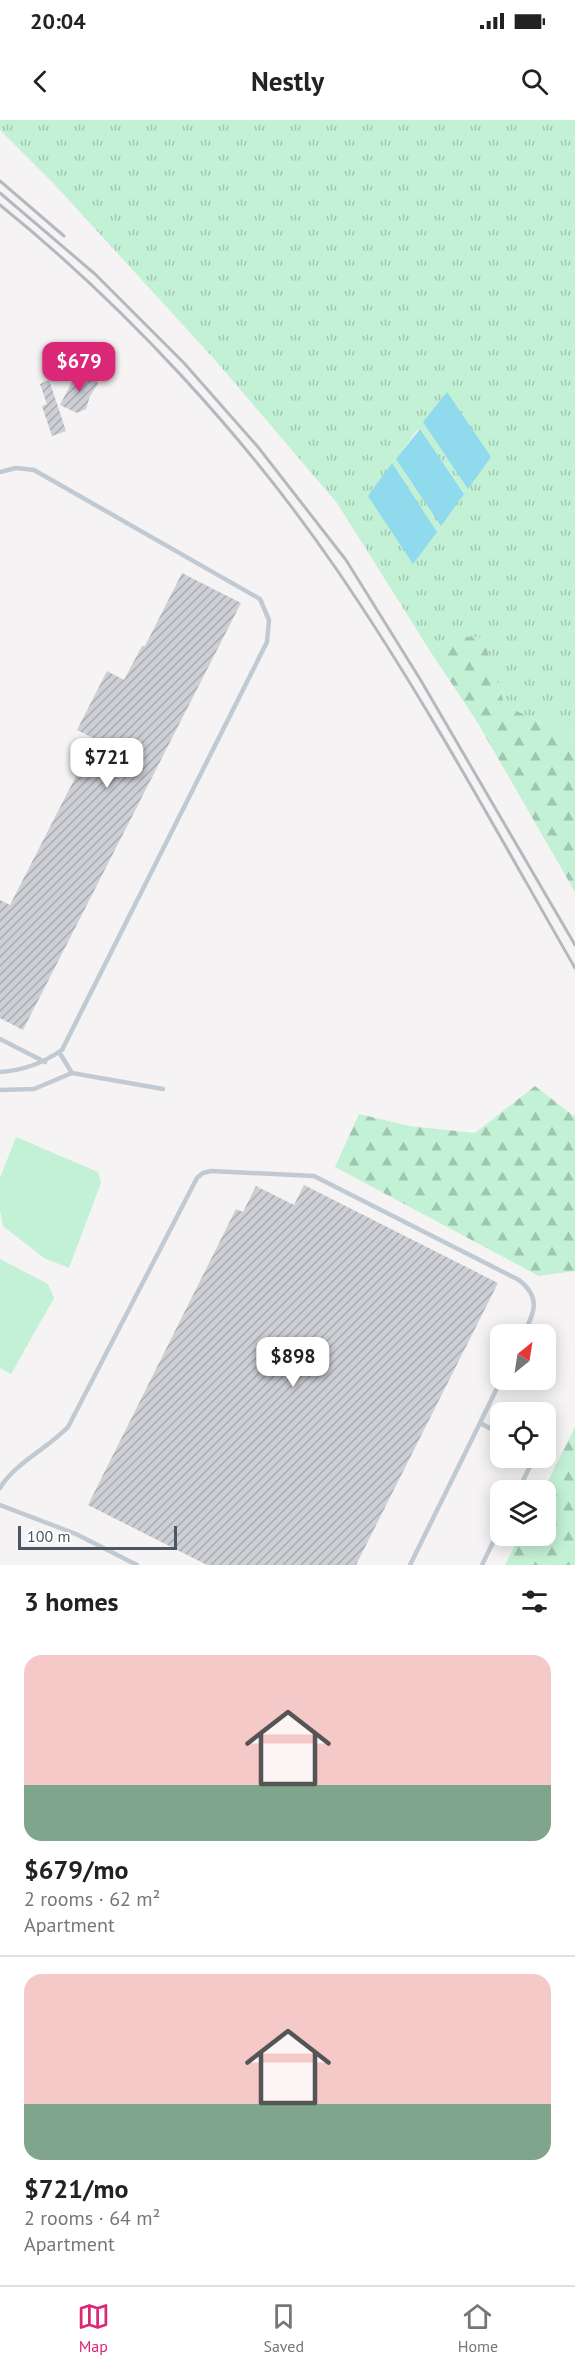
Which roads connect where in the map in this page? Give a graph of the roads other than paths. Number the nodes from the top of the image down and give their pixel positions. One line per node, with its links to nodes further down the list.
1 (0, 472): 3 (lane)
2 (0, 1039): 4 (lane)
3 (59, 1052): 4 (lane); 6 (lane)
4 (45, 1062): 5 (lane)
5 (0, 1072)
6 (72, 1073): 7 (lane); 8 (lane)
7 (163, 1089)
8 (0, 1090)
9 (528, 1324): 13 (lane)
10 (496, 1390): 11 (lane)
11 (480, 1423): 12 (lane); 17 (lane)
12 (490, 1428)
13 (0, 1488)
14 (0, 1505): 16 (lane)
15 (491, 1546): 18 (lane)
16 (137, 1565)
17 (410, 1565)
18 (482, 1565)

